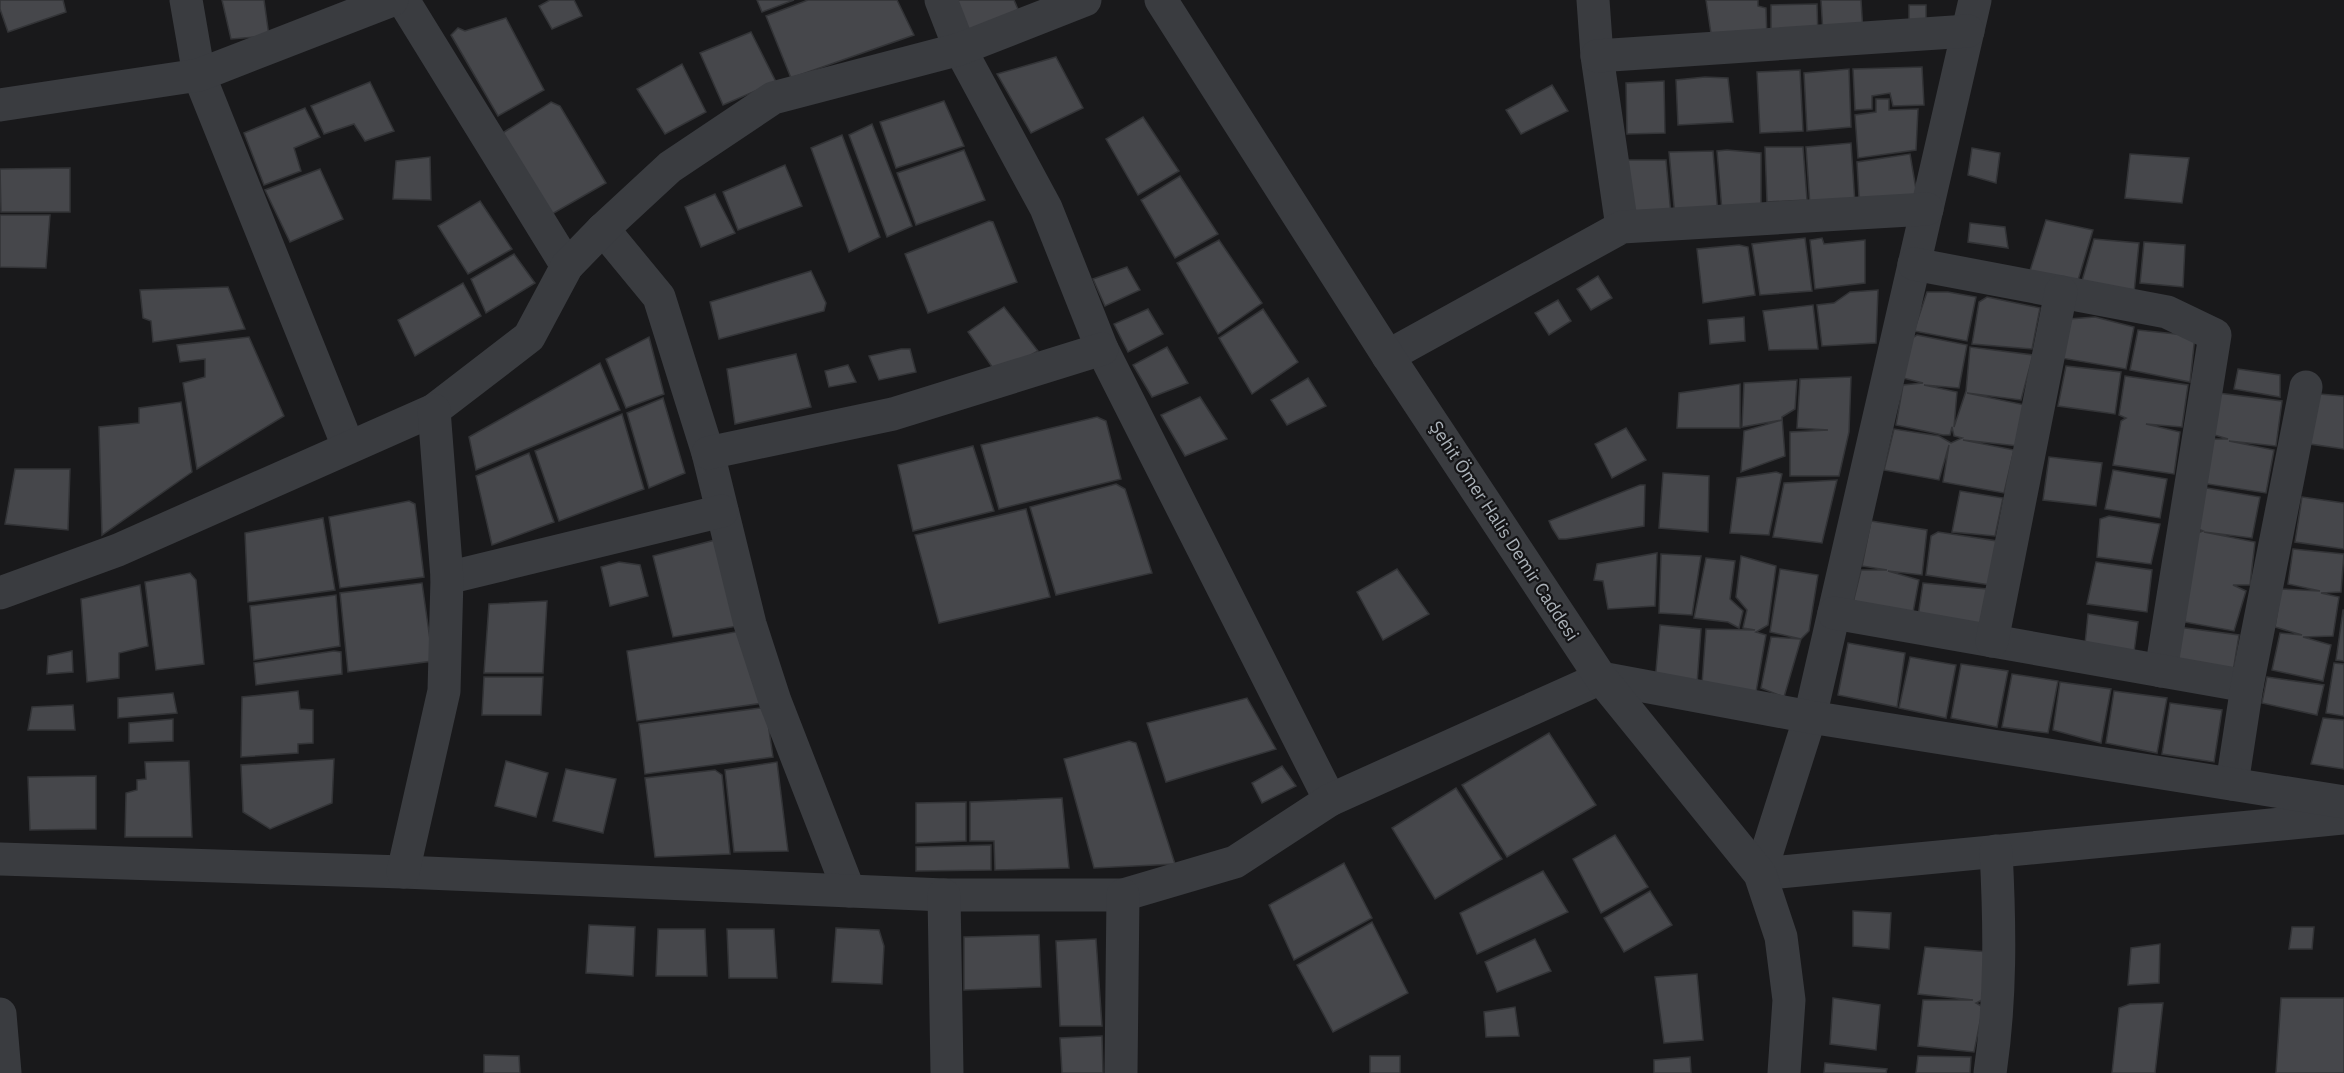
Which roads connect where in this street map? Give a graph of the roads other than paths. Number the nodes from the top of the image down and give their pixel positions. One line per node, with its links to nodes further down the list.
1 (186, 0): 11 (street)
2 (392, 0): 11 (street)
3 (403, 0): 17 (street)
4 (941, 0): 9 (street)
5 (1085, 0): 9 (street)
6 (1161, 0): 20 (street, Şehit Ömer Halis Demir Caddesi)
7 (1593, 0): 10 (street)
8 (1971, 16): 10 (street); 13 (street)
9 (960, 49): 15 (street); 19 (street)
10 (1597, 56): 14 (street)
11 (199, 75): 12 (street); 23 (street)
12 (0, 105)
13 (1927, 209): 14 (street); 16 (street)
14 (1622, 227): 20 (street)
15 (603, 229): 17 (street); 24 (street)
16 (1914, 264): 18 (street); 28 (street)
17 (567, 266): 22 (street)
18 (2061, 292): 29 (street); 30 (street)
19 (1101, 349): 24 (street); 35 (street)
20 (1388, 356): 31 (street, Şehit Ömer Halis Demir Caddesi)
21 (2306, 387): 32 (street)
22 (434, 410): 23 (street); 26 (street)
23 (348, 446): 27 (street)
24 (708, 453): 25 (street)
25 (722, 511): 26 (street); 42 (street)
26 (447, 578): 40 (street)
27 (0, 593)
28 (1834, 613): 29 (street); 33 (street)
29 (1992, 641): 30 (street)
30 (2161, 671): 32 (street)
31 (1602, 678): 33 (street); 35 (street); 41 (street, Şehit Ömer Halis Demir Caddesi)
32 (2247, 686): 34 (street)
33 (1810, 717): 34 (street); 41 (street)
34 (2232, 784): 36 (street)
35 (1330, 800): 44 (street)
36 (2344, 802)
37 (2344, 818): 38 (street)
38 (1996, 851): 41 (street); 50 (street)
39 (0, 859): 40 (street)
40 (403, 872): 42 (street)
41 (1760, 874): 49 (street, Şehit Ömer Halis Demir Caddesi)
42 (849, 891): 43 (street)
43 (944, 895): 44 (street); 47 (street)
44 (1123, 895): 48 (street)
45 (0, 1014): 46 (street)
46 (6, 1073)
47 (947, 1073)
48 (1121, 1073)
49 (1784, 1073)
50 (1990, 1073)

